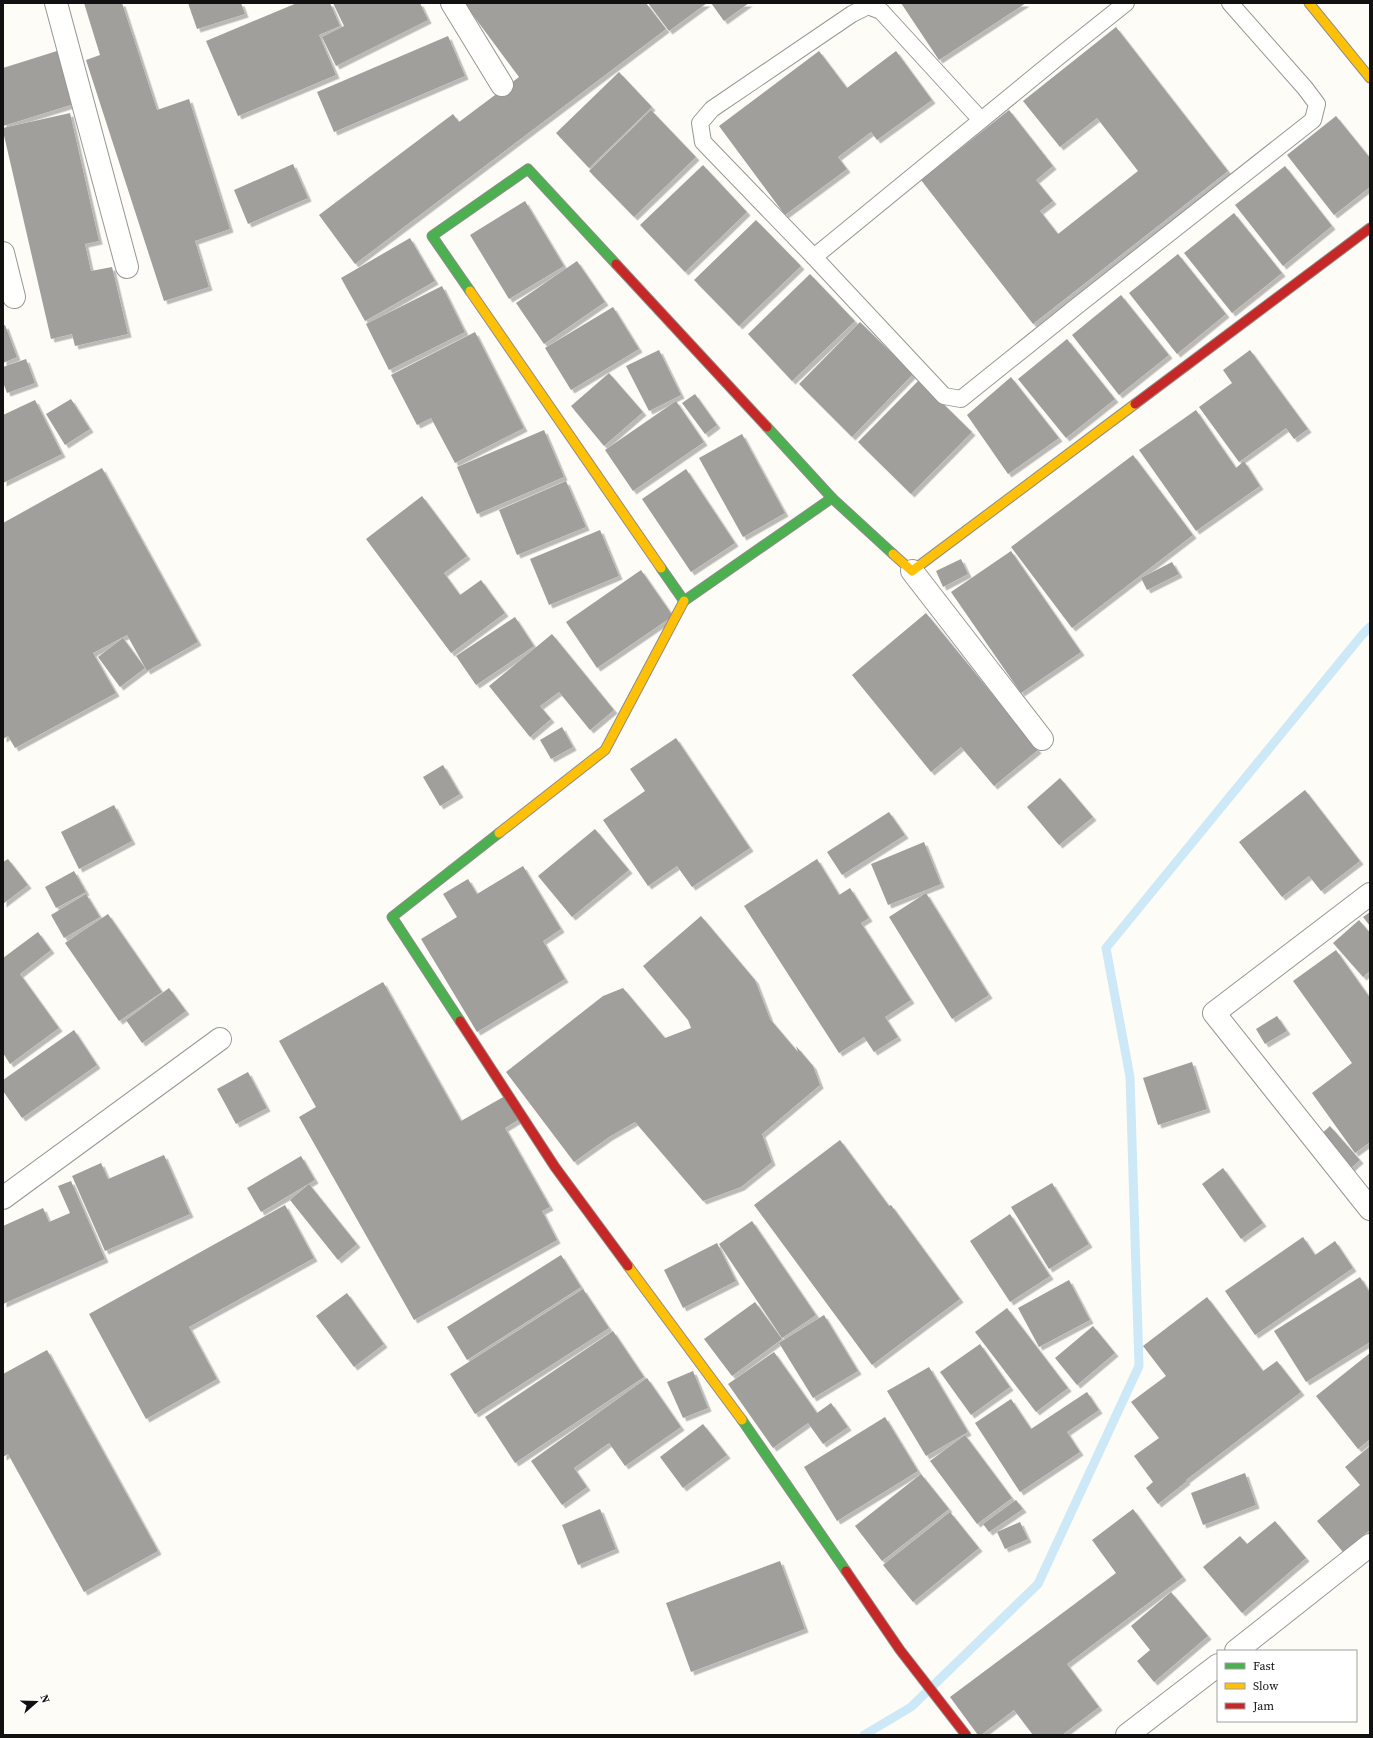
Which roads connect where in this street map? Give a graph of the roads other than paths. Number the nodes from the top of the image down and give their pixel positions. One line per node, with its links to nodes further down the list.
1 (56, 3): 12 (street)
2 (452, 3): 7 (street)
3 (1126, 3): 8 (lane)
4 (1230, 3): 11 (lane)
5 (1310, 3): 6 (street)
6 (1370, 78)
7 (502, 85)
8 (981, 120): 11 (lane); 11 (lane)
9 (1370, 228): 15 (street)
10 (3, 253): 13 (street)
11 (814, 257)
12 (127, 267)
13 (14, 297)
14 (832, 498): 15 (street); 16 (street); 16 (street)
15 (912, 571): 17 (street)
16 (684, 600): 25 (street)
17 (1042, 739)
18 (1370, 894): 21 (street)
19 (220, 1039): 20 (street)
20 (3, 1198)
21 (1370, 1209)
22 (1370, 1545): 23 (street)
23 (1237, 1650)
24 (1217, 1666): 26 (street)
25 (966, 1735)
26 (1127, 1735)

